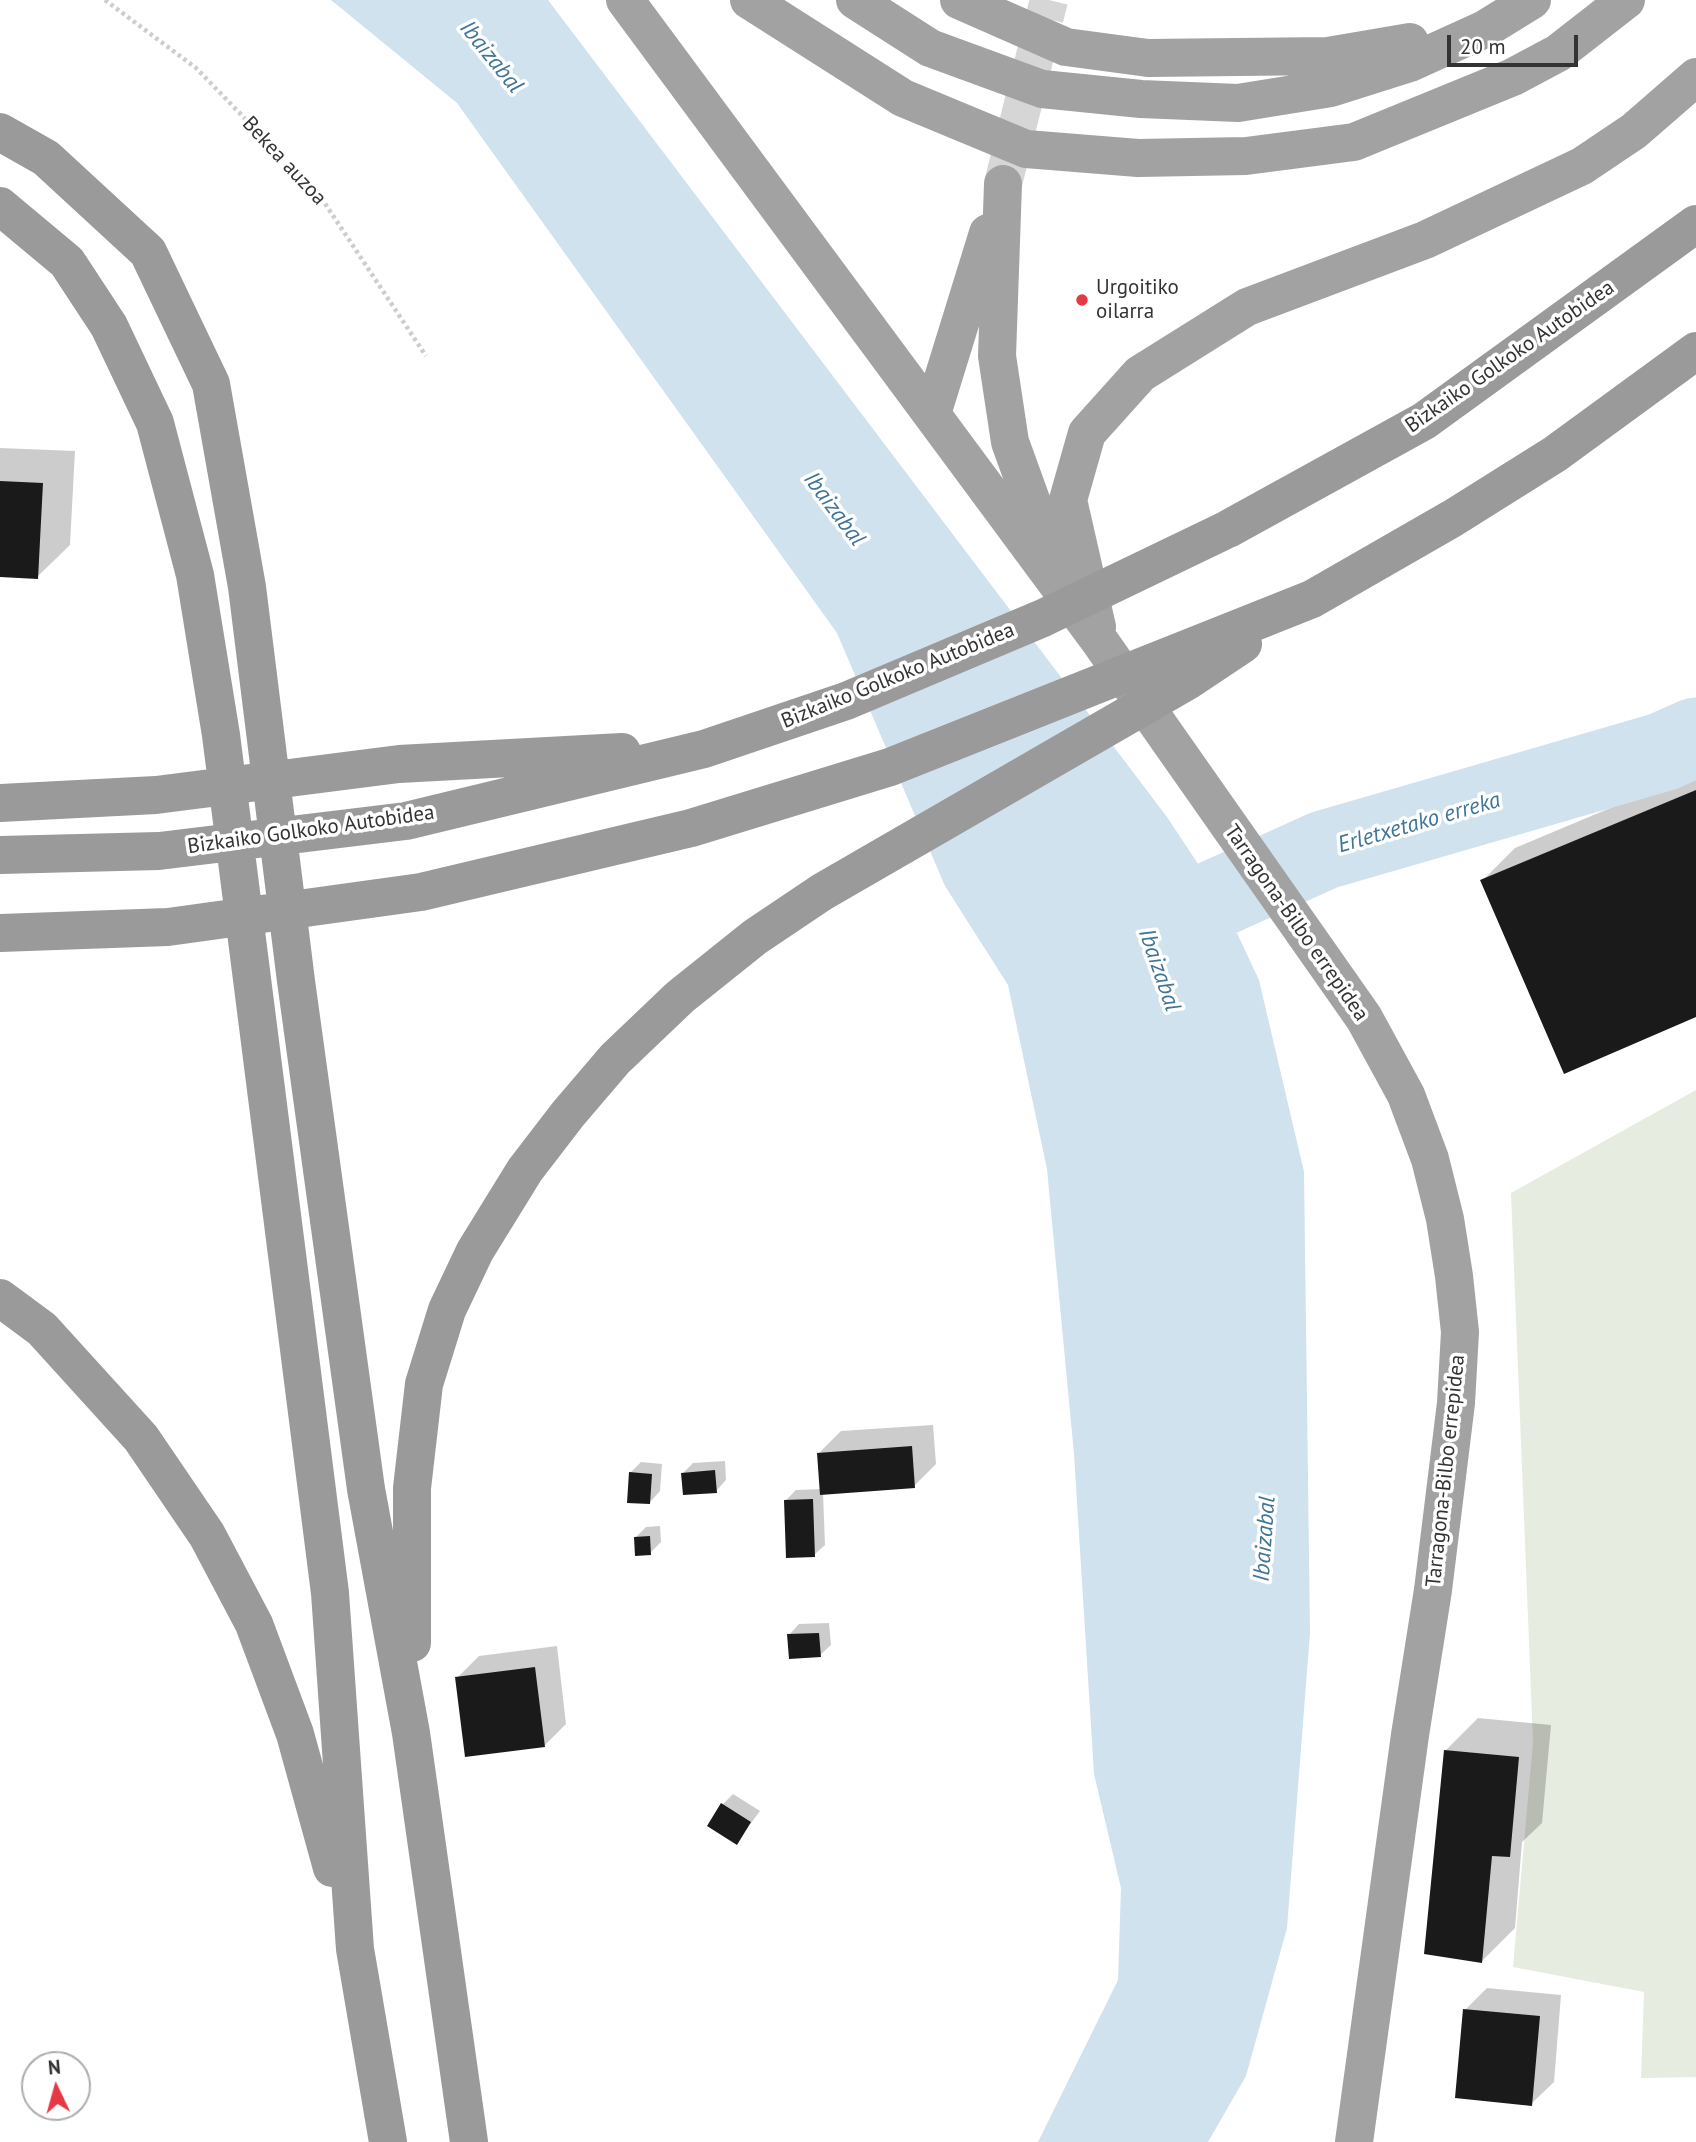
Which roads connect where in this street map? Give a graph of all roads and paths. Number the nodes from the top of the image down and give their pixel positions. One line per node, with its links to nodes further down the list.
1 (105, 0): 14 (path, Bekea auzoa)
2 (625, 0): 15 (highway)
3 (749, 0): 7 (highway)
4 (855, 0): 8 (highway)
5 (959, 0): 8 (highway)
6 (1532, 0): 8 (highway)
7 (1626, 0)
8 (1485, 29)
9 (1696, 77): 16 (highway)
10 (0, 132): 23 (highway)
11 (0, 206): 24 (highway)
12 (1696, 224): 18 (highway, Bizkaiko Golkoko Autobidea)
13 (1696, 352): 17 (highway)
14 (426, 356)
15 (932, 414): 16 (highway); 16 (highway)
16 (1101, 643): 27 (highway, Tarragona-Bilbo errepidea)
17 (1185, 666): 21 (highway); 23 (highway)
18 (704, 750): 19 (highway); 20 (highway, Bizkaiko Golkoko Autobidea)
19 (0, 803)
20 (0, 855)
21 (0, 933)
22 (0, 1298): 24 (highway)
23 (411, 1733): 26 (highway)
24 (355, 1949): 25 (highway)
25 (388, 2142)
26 (469, 2142)
27 (1354, 2142)

